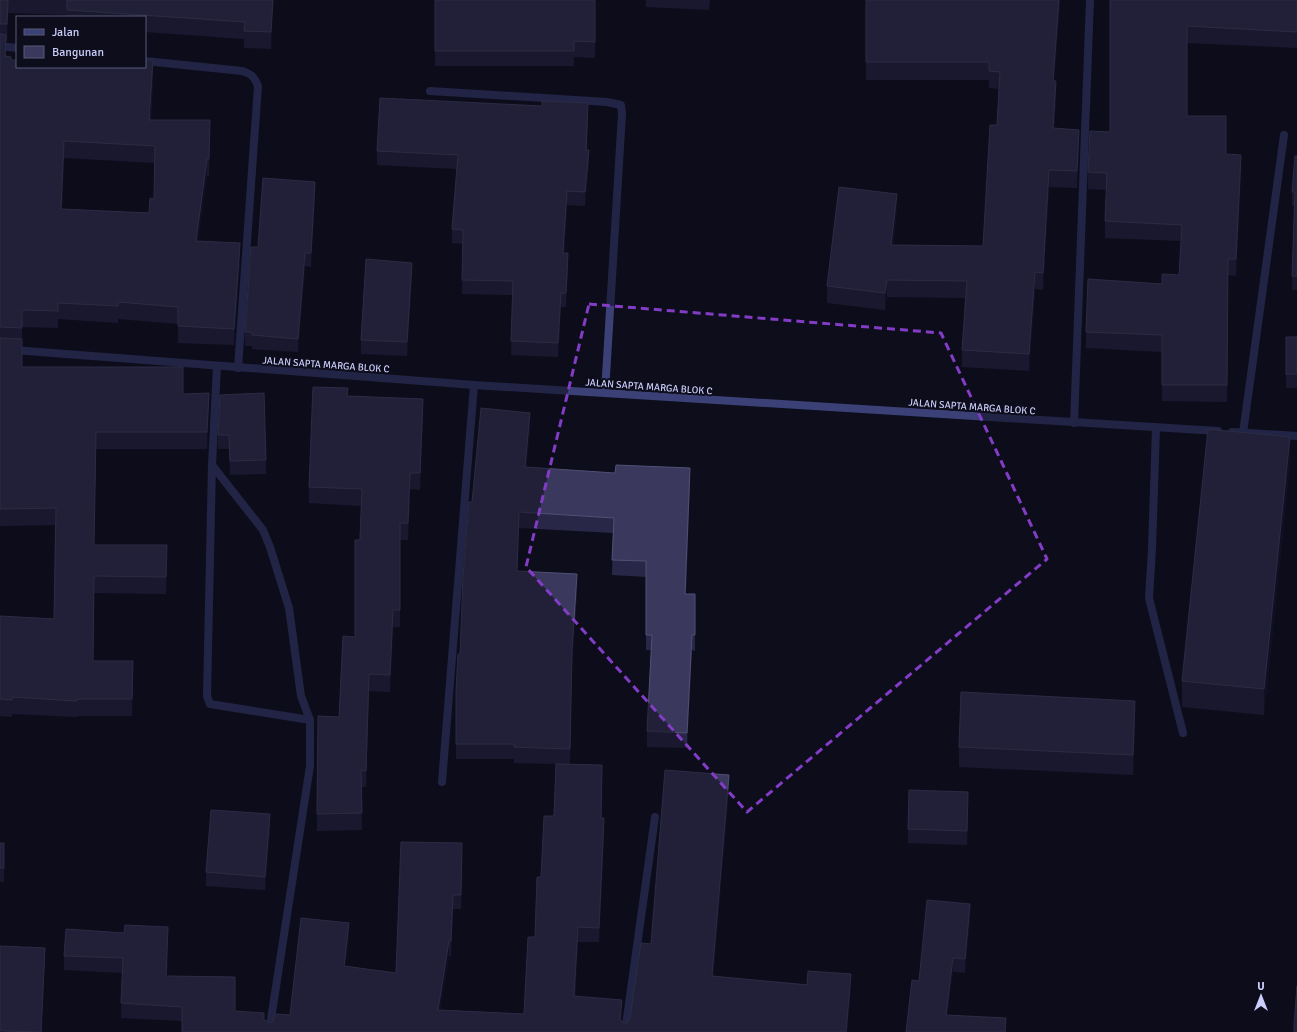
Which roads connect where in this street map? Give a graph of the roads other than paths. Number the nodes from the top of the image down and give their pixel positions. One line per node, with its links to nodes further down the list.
1 (1090, 0): 12 (street)
2 (0, 46): 3 (street)
3 (16, 48)
4 (146, 61): 9 (street)
5 (430, 90): 11 (street)
6 (1284, 135): 14 (street)
7 (0, 349): 8 (street, JALAN SAPTA MARGA BLOK C)
8 (217, 366): 9 (street, JALAN SAPTA MARGA BLOK C); 16 (street)
9 (238, 368): 10 (street, JALAN SAPTA MARGA BLOK C)
10 (474, 385): 11 (street, JALAN SAPTA MARGA BLOK C); 19 (street)
11 (605, 392): 12 (street, JALAN SAPTA MARGA BLOK C)
12 (1074, 423): 13 (street, JALAN SAPTA MARGA BLOK C)
13 (1156, 428): 14 (street, JALAN SAPTA MARGA BLOK C); 18 (street)
14 (1243, 433): 15 (street, JALAN SAPTA MARGA BLOK C)
15 (1297, 436)
16 (212, 465): 17 (street); 17 (street)
17 (310, 720): 21 (street)
18 (1183, 733)
19 (442, 782)
20 (655, 817): 22 (street)
21 (269, 1032)
22 (626, 1032)

